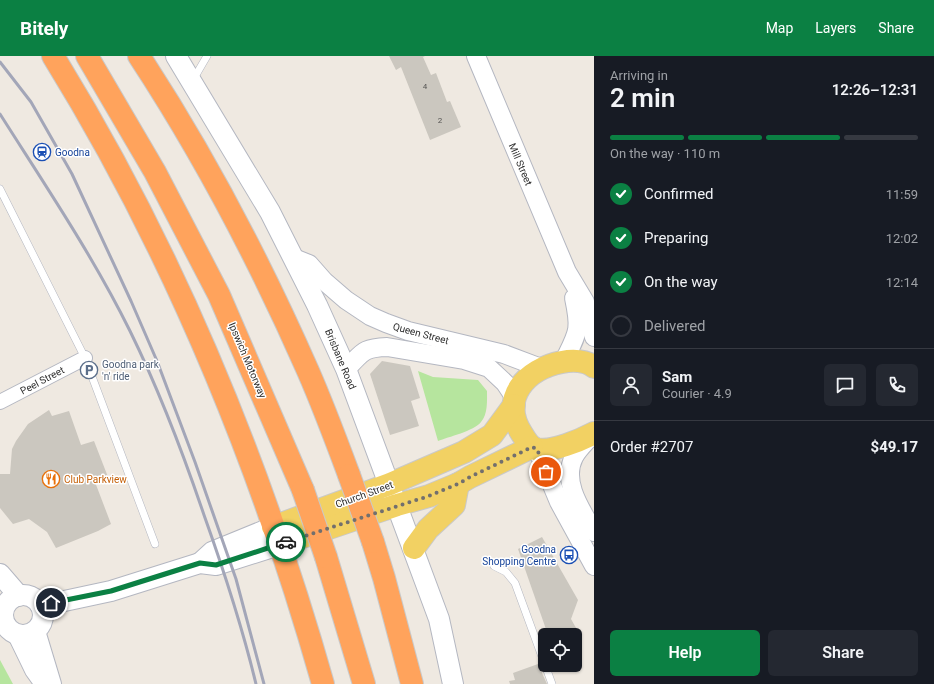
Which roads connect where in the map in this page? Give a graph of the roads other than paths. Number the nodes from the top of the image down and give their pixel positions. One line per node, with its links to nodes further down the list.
1 (53, 56): 25 (highway)
2 (87, 56): 38 (highway, Ipswich Motorway, bridge)
3 (139, 56): 39 (highway, bridge)
4 (176, 56): 7 (main road, Brisbane Road)
5 (207, 56): 7 (lane)
6 (476, 56): 10 (street, Mill Street)
7 (192, 81): 9 (main road, Brisbane Road)
8 (0, 189): 12 (lane)
9 (294, 258): 15 (street, Queen Street); 16 (main road, Brisbane Road)
10 (567, 272): 11 (street, Mill Street); 13 (street, Mill Street)
11 (594, 337)
12 (85, 358): 17 (street, Peel Street); 26 (lane)
13 (564, 361): 14 (main road); 15 (main road)
14 (594, 367)
15 (541, 368): 18 (main road, Church Street)
16 (346, 369): 18 (street, Queen Street); 21 (main road, Brisbane Road)
17 (0, 402)
18 (515, 402): 20 (main road); 21 (main road, Church Street)
19 (594, 433): 20 (main road, Church Street); 24 (street)
20 (534, 448): 22 (main road, Church Street); 29 (street)
21 (390, 484): 23 (main road, Brisbane Road); 25 (main road, Church Street)
22 (458, 484): 23 (main road, Church Street); 27 (main road)
23 (397, 505): 25 (main road, Church Street); 27 (main road, Brisbane Road)
24 (594, 532)
25 (276, 536): 33 (main road, Church Street); 37 (highway)
26 (155, 544)
27 (414, 548): 40 (main road, Brisbane Road)
28 (494, 566): 41 (lane)
29 (594, 566)
30 (0, 574): 31 (main road)
31 (19, 596): 32 (main road); 33 (main road)
32 (2, 606): 34 (main road)
33 (41, 606): 34 (main road)
34 (26, 633): 35 (street); 36 (street)
35 (44, 684)
36 (52, 684)
37 (323, 684)
38 (364, 684)
39 (412, 684)
40 (453, 684)
41 (552, 684)

